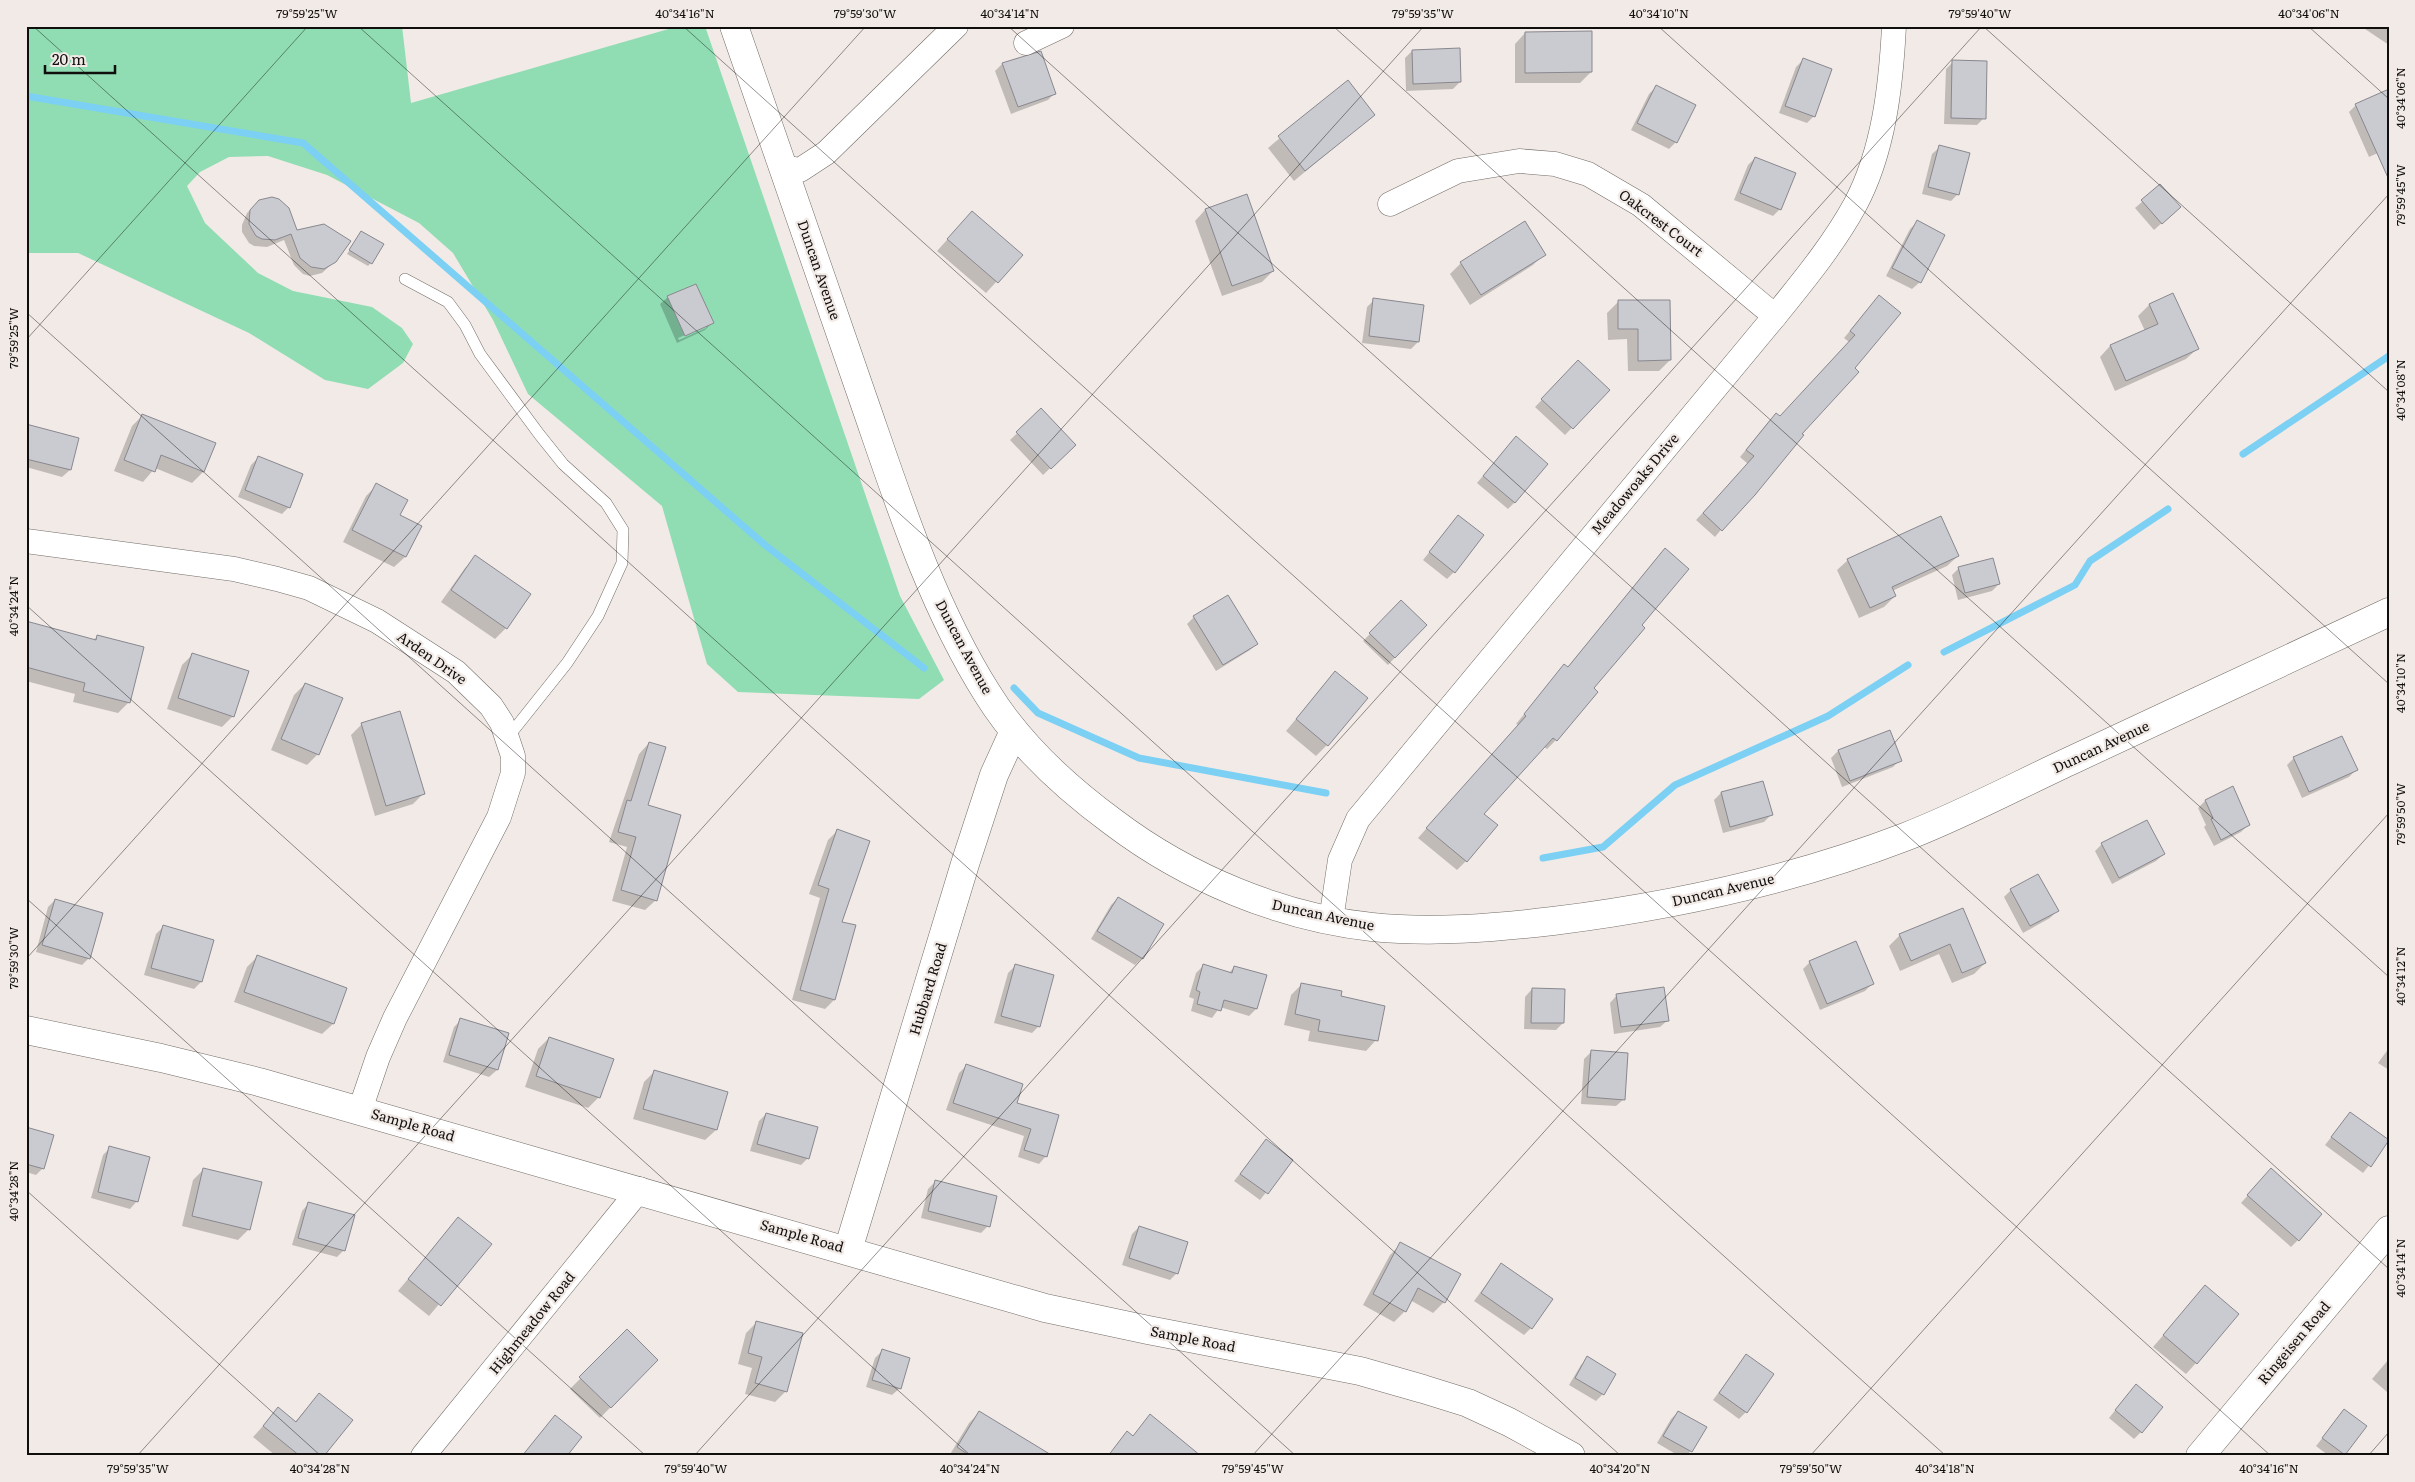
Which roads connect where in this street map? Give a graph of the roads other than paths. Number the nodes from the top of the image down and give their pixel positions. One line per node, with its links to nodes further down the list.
1 (734, 26): 6 (street, Duncan Avenue)
2 (956, 26): 6 (street)
3 (1062, 26): 5 (street)
4 (1894, 26): 9 (street, Meadowoaks Drive)
5 (1026, 44)
6 (783, 167): 12 (street, Duncan Avenue)
7 (1390, 204): 9 (street, Oakcrest Court)
8 (405, 279): 13 (lane)
9 (1775, 316): 14 (street, Meadowoaks Drive)
10 (26, 541): 13 (street, Arden Drive)
11 (2389, 612): 14 (street, Duncan Avenue)
12 (1014, 731): 14 (street, Duncan Avenue); 19 (street, Hubbard Road)
13 (508, 738): 16 (street, Arden Drive)
14 (1331, 920)
15 (26, 1030): 16 (street, Sample Road)
16 (360, 1110): 17 (street, Sample Road)
17 (640, 1189): 19 (street, Sample Road); 20 (street, Highmeadow Road)
18 (2389, 1230): 22 (street, Ringeisen Road)
19 (848, 1250): 21 (street, Sample Road)
20 (423, 1456)
21 (1571, 1456)
22 (2200, 1456)

